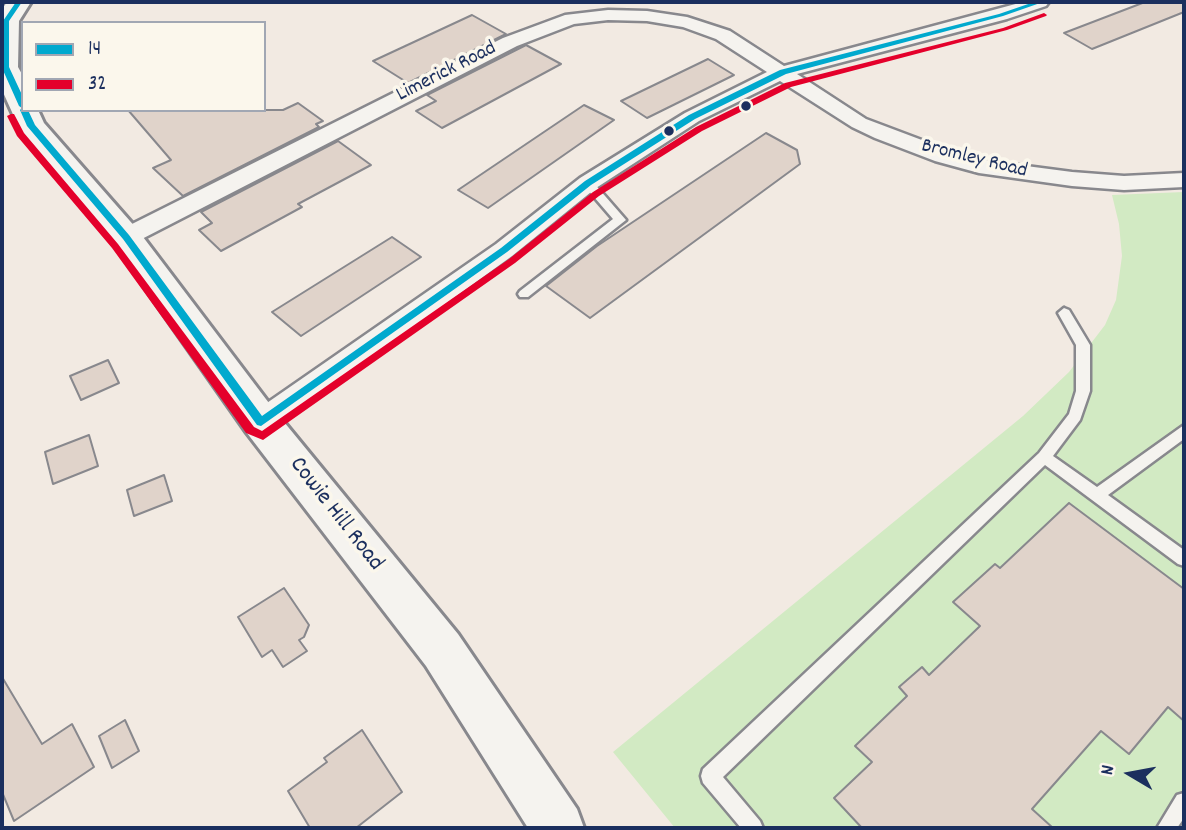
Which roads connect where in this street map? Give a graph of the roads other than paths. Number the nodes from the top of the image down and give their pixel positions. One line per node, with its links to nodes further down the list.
1 (19, 2): 4 (street, Cowie Hill Road)
2 (1040, 2): 3 (street)
3 (783, 72): 6 (street, Bromley Road); 7 (street); 8 (street, Limerick Road)
4 (21, 102)
5 (26, 112): 8 (street, Cowie Hill Road)
6 (1184, 180)
7 (588, 183): 9 (lane); 11 (street)
8 (126, 237): 11 (street, Cowie Hill Road)
9 (524, 294)
10 (1064, 313): 13 (lane)
11 (261, 422): 17 (street, Cowie Hill Road)
12 (1184, 430): 14 (lane)
13 (1044, 457): 14 (lane); 18 (lane)
14 (1097, 495): 15 (lane)
15 (1184, 558)
16 (1184, 802): 19 (lane)
17 (558, 828)
18 (753, 828)
19 (1166, 828)

